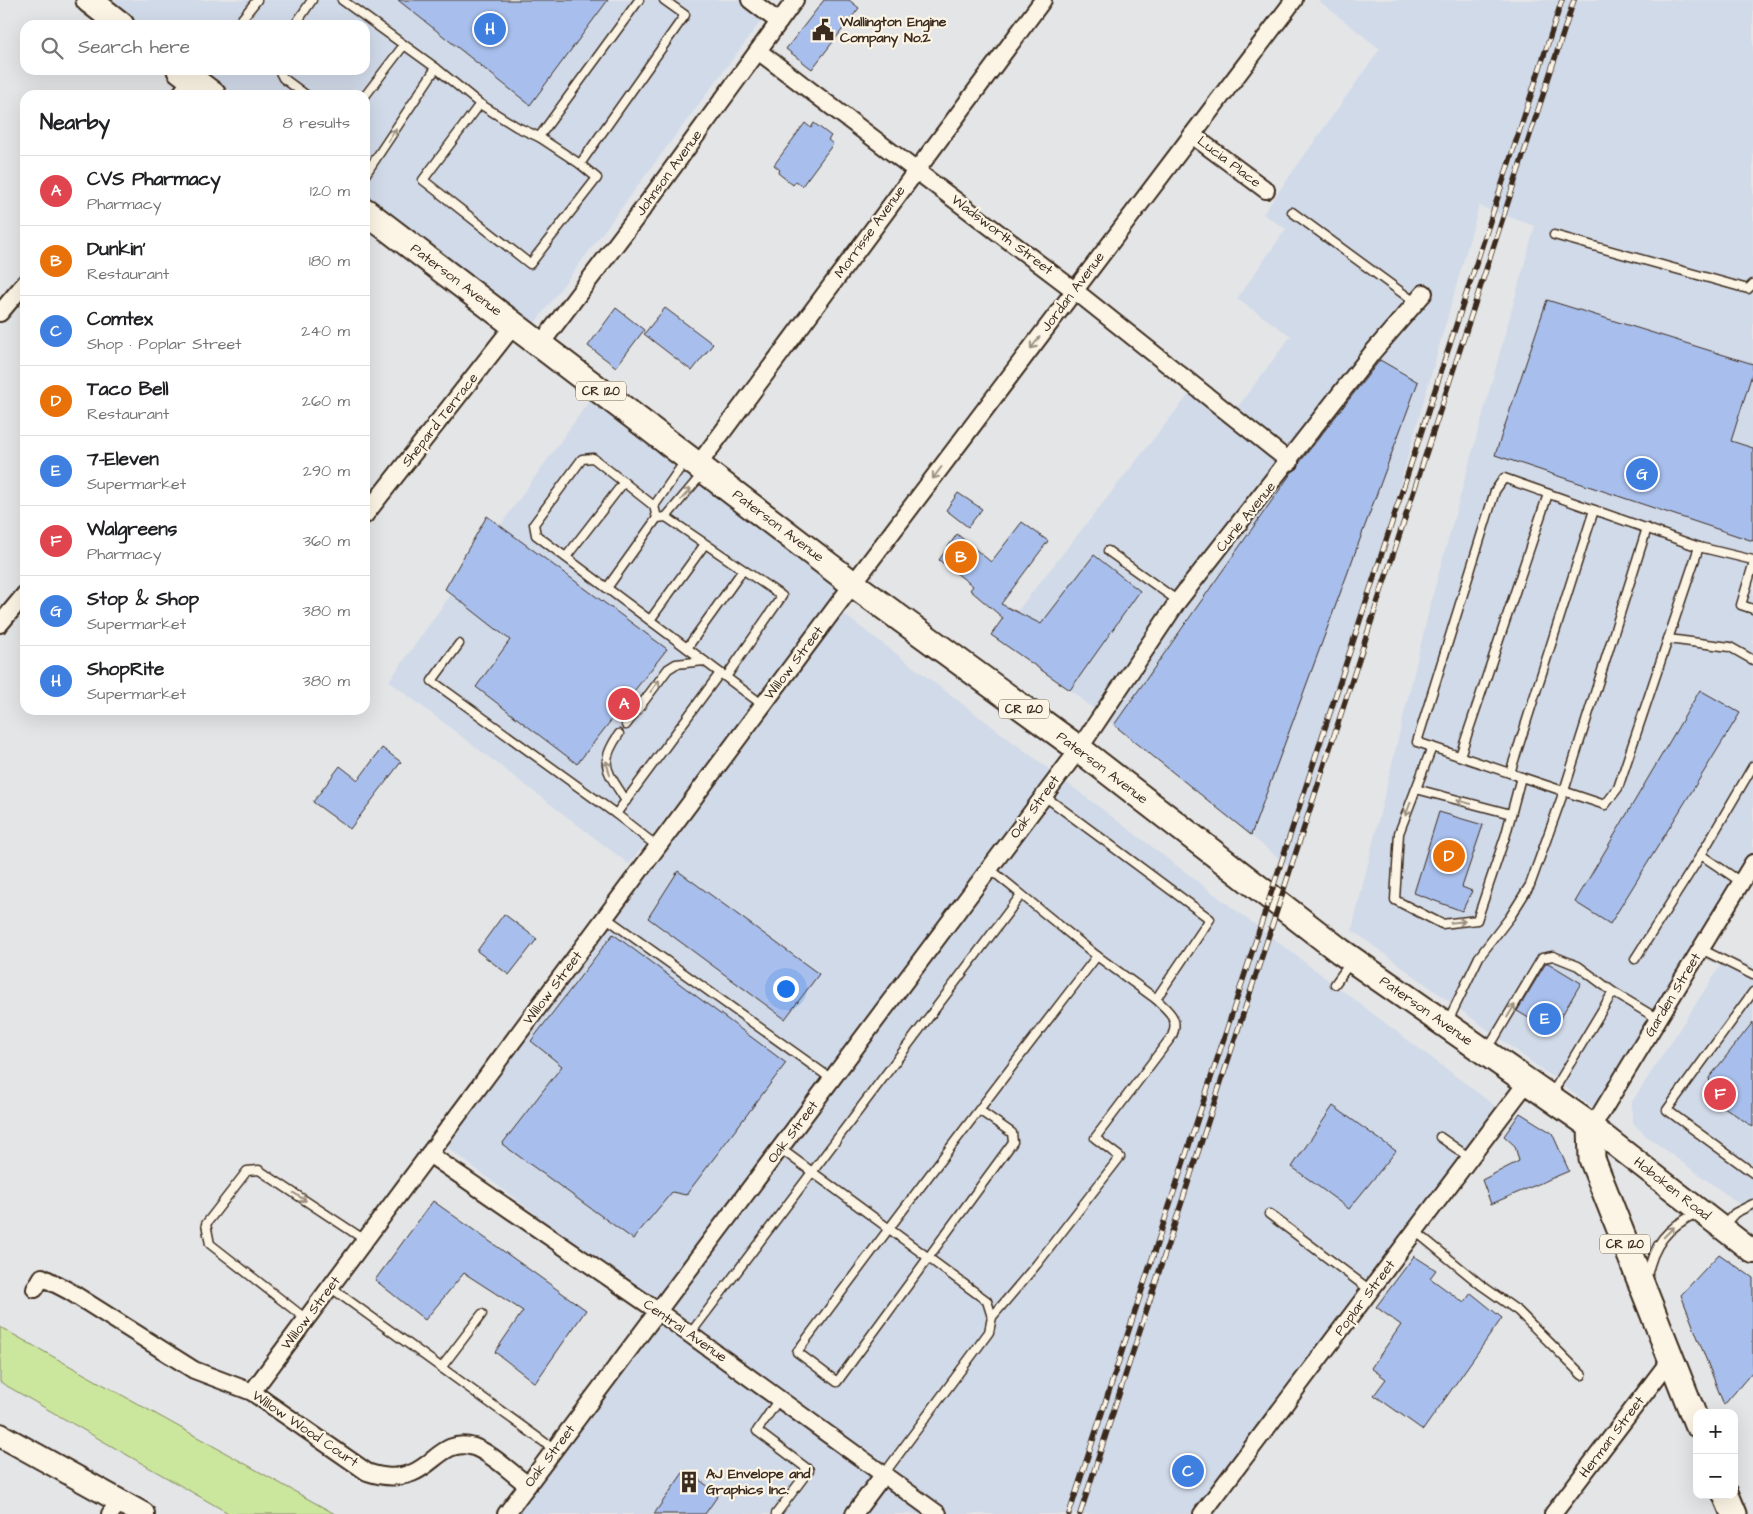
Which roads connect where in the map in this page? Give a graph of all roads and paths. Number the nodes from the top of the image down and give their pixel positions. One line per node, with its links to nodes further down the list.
1 (89, 0): 11 (main road)
2 (257, 0): 12 (lane)
3 (312, 0): 13 (lane)
4 (342, 0): 14 (lane)
5 (639, 0): 27 (lane)
6 (664, 0): 28 (lane)
7 (750, 0): 16 (street)
8 (795, 0): 16 (street, Johnson Avenue)
9 (1043, 0): 30 (street, Morrisse Avenue)
10 (1294, 0): 26 (street, Jordan Avenue)
11 (115, 20)
12 (241, 20)
13 (298, 20)
14 (369, 20)
15 (370, 21): 17 (lane)
16 (779, 22): 18 (street, Johnson Avenue)
17 (404, 46): 19 (lane); 24 (lane)
18 (758, 51): 30 (street, Wadsworth Street); 41 (street, Johnson Avenue)
19 (436, 68): 25 (lane); 29 (lane, one-way to 19)
20 (282, 75): 23 (lane)
21 (187, 80): 22 (main road)
22 (204, 90)
23 (299, 90)
24 (370, 90)
25 (480, 104): 27 (lane); 28 (lane)
26 (1192, 135): 31 (street, Lucia Place); 36 (street, Jordan Avenue)
27 (539, 137): 28 (lane)
28 (580, 164)
29 (370, 167)
30 (915, 170): 36 (street, Wadsworth Street); 43 (street, Morrisse Avenue)
31 (1266, 190)
32 (1292, 212): 38 (lane)
33 (370, 215): 40 (main road, Paterson Avenue / CR 120)
34 (1554, 235): 37 (lane)
35 (20, 289): 39 (street)
36 (1074, 290): 42 (street, Wadsworth Street); 59 (street, Jordan Avenue, one-way to 59)
37 (1751, 290)
38 (1420, 298): 42 (street, Curie Avenue)
39 (0, 313)
40 (514, 325): 41 (main road, Paterson Avenue / CR 120); 47 (street, Shepard Terrace)
41 (540, 345): 43 (main road, Paterson Avenue / CR 120)
42 (1290, 462): 62 (street, Curie Avenue)
43 (697, 465): 46 (lane); 49 (lane, one-way to 43); 59 (main road, Paterson Avenue / CR 120)
44 (624, 482): 46 (lane); 55 (lane); 55 (lane)
45 (1548, 494): 48 (lane); 75 (lane); 77 (lane)
46 (654, 506): 50 (lane)
47 (370, 509)
48 (1594, 510): 51 (lane); 79 (lane)
49 (666, 517): 50 (lane); 52 (lane)
50 (657, 518): 60 (lane)
51 (1647, 528): 53 (lane); 82 (lane)
52 (704, 544): 58 (lane); 64 (lane)
53 (1699, 547): 56 (lane); 66 (lane)
54 (1108, 551): 62 (lane)
55 (566, 557): 60 (lane)
56 (1753, 560)
57 (1753, 565): 63 (lane)
58 (743, 570): 68 (lane); 71 (lane)
59 (853, 584): 72 (street, Willow Street); 76 (main road, Paterson Avenue / CR 120)
60 (607, 588): 64 (lane)
61 (20, 600): 65 (street)
62 (1178, 601): 76 (street, Curie Avenue)
63 (1753, 609)
64 (650, 620): 68 (lane)
65 (0, 624)
66 (1668, 639): 69 (lane); 82 (lane)
67 (459, 644): 85 (lane)
68 (687, 648): 70 (lane)
69 (1753, 660)
70 (704, 661): 71 (lane); 73 (lane, one-way to 70)
71 (723, 675): 72 (lane); 84 (lane)
72 (763, 705): 87 (street, Willow Street)
73 (626, 725)
74 (619, 734): 84 (lane, one-way to 74)
75 (1432, 747): 77 (lane); 81 (lane)
76 (1079, 749): 83 (street, Oak Street); 96 (main road, Paterson Avenue / CR 120)
77 (1460, 756): 79 (lane)
78 (1753, 766): 88 (lane)
79 (1510, 773): 80 (lane)
80 (1521, 777): 82 (lane); 86 (lane)
81 (1416, 789): 86 (lane, one-way to 81); 86 (lane, one-way to 86)
82 (1564, 791): 104 (lane)
83 (1043, 795): 90 (street, Oak Street); 102 (lane)
84 (626, 801): 85 (lane)
85 (616, 814): 87 (lane)
86 (1512, 814)
87 (658, 847): 93 (street, Willow Street)
88 (1701, 855): 91 (lane); 97 (lane)
89 (1753, 862): 91 (street, Garden Street)
90 (990, 869): 92 (lane); 106 (street, Oak Street)
91 (1741, 882): 94 (street, Garden Street)
92 (1021, 895): 95 (lane); 115 (lane)
93 (605, 917): 106 (lane); 113 (street, Willow Street)
94 (1701, 949): 98 (lane); 103 (street, Garden Street)
95 (1097, 956): 102 (lane); 109 (lane)
96 (1353, 959): 99 (lane); 104 (main road, Paterson Avenue / CR 120)
97 (1635, 959)
98 (1753, 975)
99 (1336, 984)
100 (1613, 992): 103 (lane); 105 (lane, one-way to 100); 108 (lane)
101 (1753, 992): 116 (lane)
102 (1156, 999): 132 (lane)
103 (1658, 1019): 110 (street, Garden Street)
104 (1447, 1024): 105 (main road, Paterson Avenue / CR 120)
105 (1486, 1053): 107 (main road, Paterson Avenue / CR 120)
106 (833, 1080): 112 (street, Oak Street)
107 (1527, 1082): 108 (main road, Paterson Avenue / CR 120); 114 (street, Poplar Street)
108 (1550, 1098): 110 (main road, Paterson Avenue / CR 120)
109 (979, 1110): 120 (lane); 125 (lane)
110 (1591, 1126): 118 (street, Hoboken Road); 129 (main road, CR 120)
111 (1440, 1137): 114 (lane)
112 (781, 1148): 115 (lane); 130 (street, Oak Street)
113 (429, 1154): 123 (street, Willow Street); 130 (street, Central Avenue)
114 (1470, 1158): 122 (street, Poplar Street)
115 (812, 1172): 120 (lane); 134 (lane)
116 (1753, 1173)
117 (1753, 1204): 121 (lane)
118 (1700, 1211): 121 (street, Hoboken Road); 129 (lane, one-way to 118)
119 (1269, 1214): 128 (lane)
120 (888, 1228): 125 (lane); 125 (lane)
121 (1722, 1228): 124 (street, Hoboken Road)
122 (1415, 1231): 128 (street, Poplar Street); 137 (lane)
123 (365, 1240): 126 (street, Willow Street); 133 (lane, one-way to 123)
124 (1751, 1246)
125 (928, 1258): 132 (lane)
126 (330, 1287): 133 (street, Willow Street); 136 (lane)
127 (35, 1289): 138 (street, Willow Wood Court)
128 (1370, 1290): 152 (street, Poplar Street)
129 (1644, 1292): 135 (main road, CR 120)
130 (659, 1312): 134 (street, Central Avenue); 142 (street, Oak Street)
131 (482, 1314): 136 (lane)
132 (992, 1316): 143 (lane)
133 (306, 1319): 138 (street, Willow Street)
134 (690, 1334): 139 (street, Central Avenue)
135 (1670, 1360): 140 (main road, CR 120); 153 (street, Herman Street)
136 (441, 1368): 142 (lane)
137 (1582, 1375)
138 (252, 1392): 144 (street, Willow Wood Court)
139 (780, 1398): 143 (street, Central Avenue); 149 (lane)
140 (1693, 1415)
141 (0, 1435): 146 (street)
142 (554, 1450): 144 (street, Oak Street)
143 (884, 1474): 150 (street); 151 (street, Central Avenue)
144 (528, 1486): 148 (street, Oak Street)
145 (1728, 1499): 154 (main road)
146 (115, 1508): 147 (street)
147 (143, 1514)
148 (506, 1514)
149 (776, 1514)
150 (854, 1514)
151 (938, 1514)
152 (1202, 1514)
153 (1553, 1514)
154 (1734, 1514)

